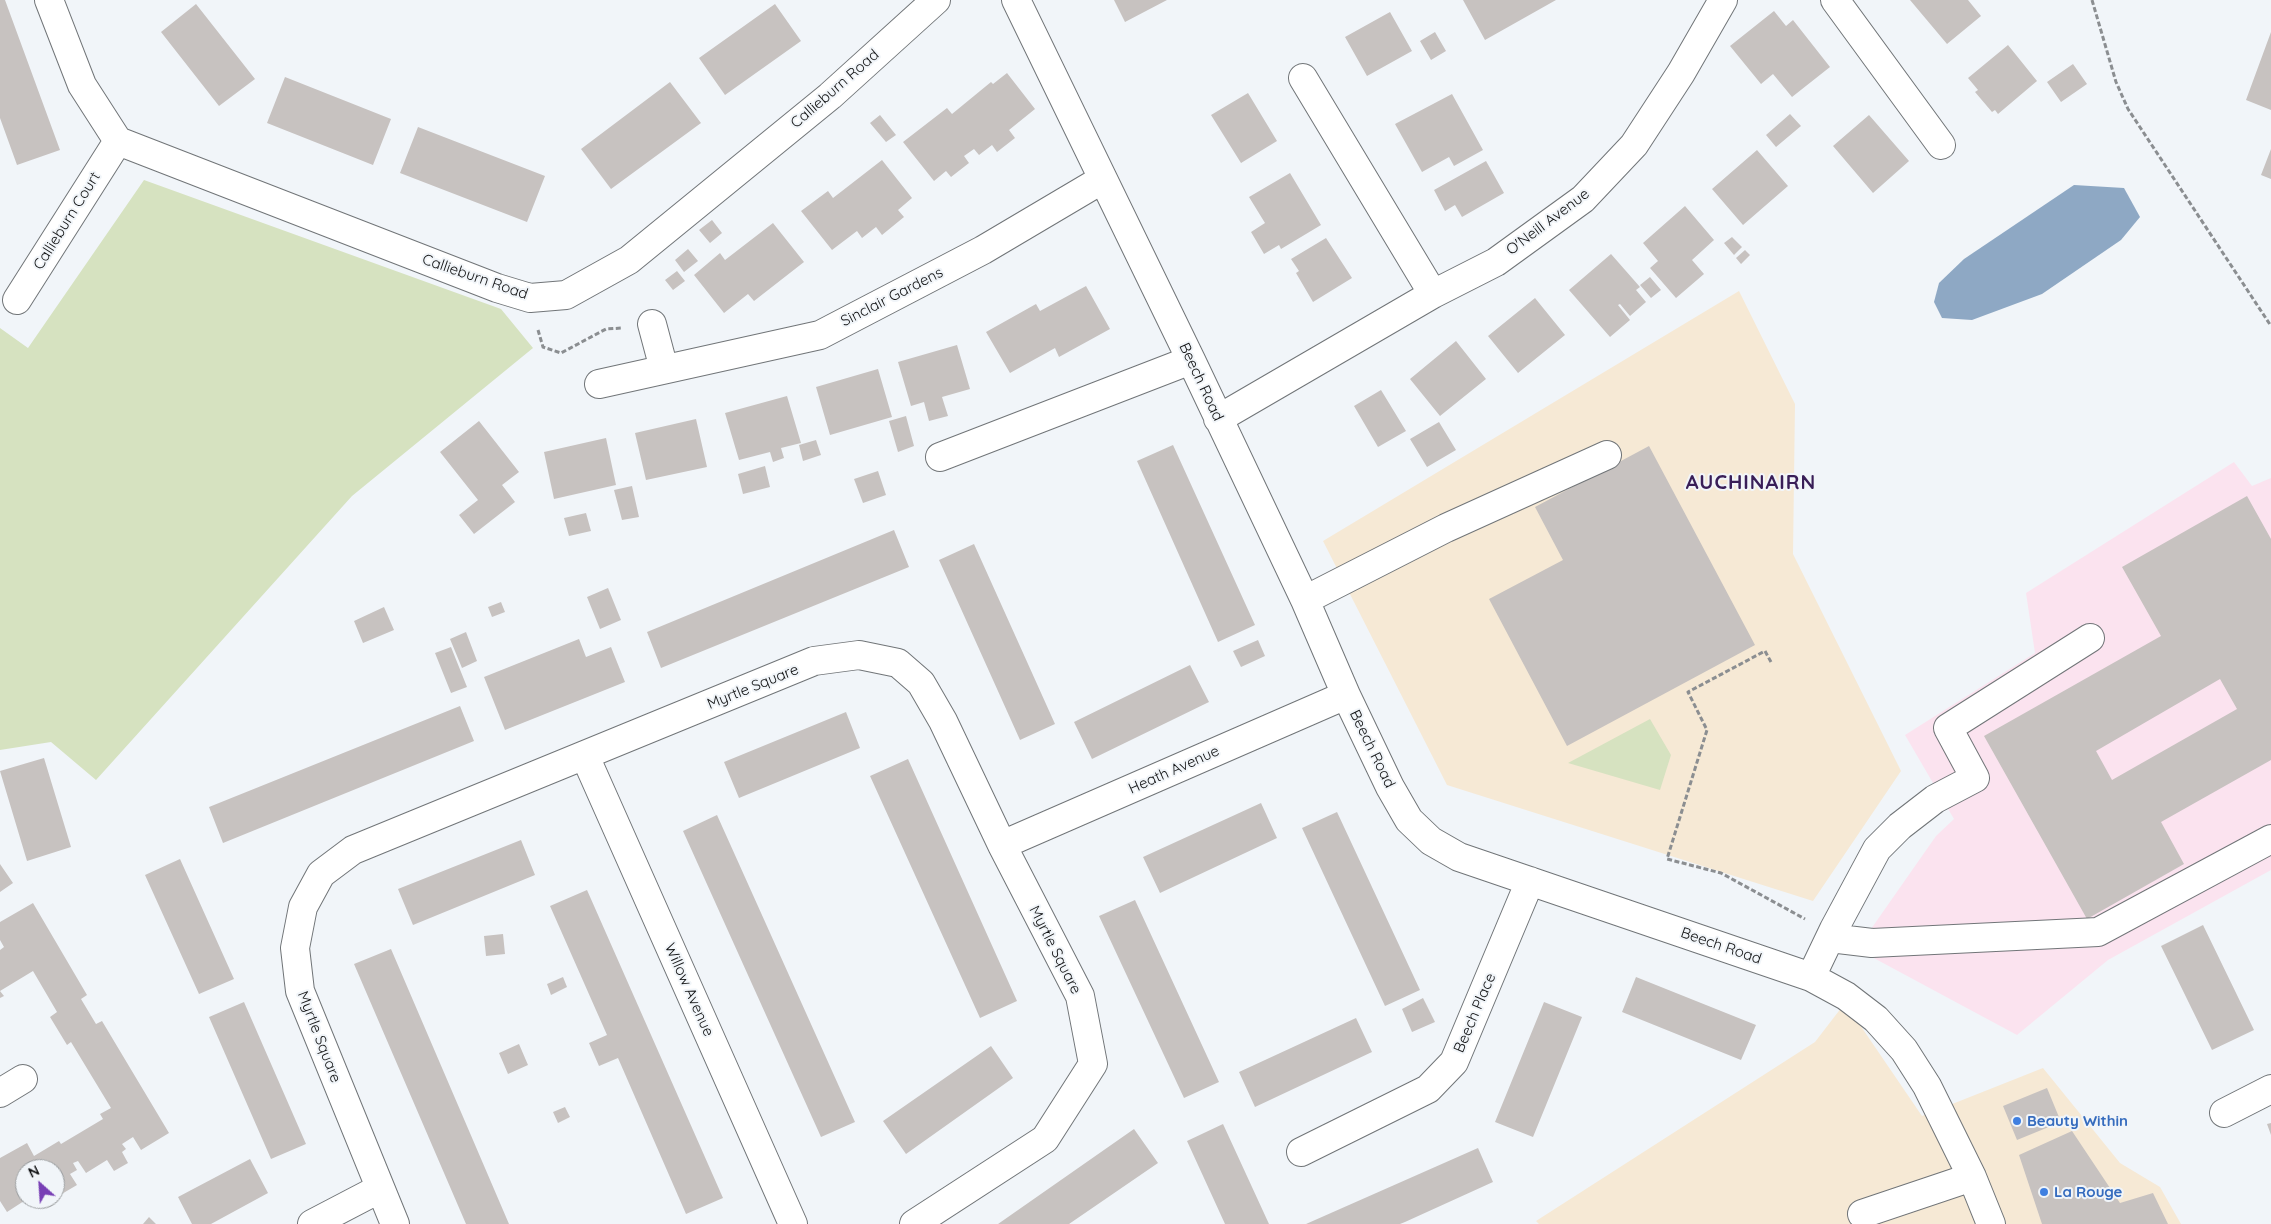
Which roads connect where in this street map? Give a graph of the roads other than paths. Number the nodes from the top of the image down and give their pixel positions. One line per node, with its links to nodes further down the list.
1 (49, 0): 7 (street)
2 (936, 0): 7 (street, Callieburn Road)
3 (1016, 0): 9 (street, Beech Road)
4 (1722, 0): 10 (street, O'Neill Avenue)
5 (1835, 0): 8 (street)
6 (1303, 78): 10 (street)
7 (118, 141): 11 (street, Callieburn Court)
8 (1941, 145)
9 (1104, 179): 13 (street, Beech Road); 14 (street, Sinclair Gardens)
10 (1433, 294): 16 (street, O'Neill Avenue)
11 (17, 300)
12 (652, 324): 14 (street)
13 (1191, 360): 16 (street, Beech Road); 18 (street)
14 (664, 369): 15 (street, Sinclair Gardens)
15 (599, 384)
16 (1218, 419): 19 (street, Beech Road)
17 (1607, 455): 19 (street)
18 (940, 458)
19 (1305, 600): 21 (street, Beech Road)
20 (2090, 638): 26 (street)
21 (1346, 695): 24 (street, Heath Avenue); 25 (street, Beech Road)
22 (585, 756): 24 (street, Myrtle Square); 34 (street, Myrtle Square); 38 (street, Willow Avenue)
23 (2271, 839): 26 (street)
24 (1002, 845): 39 (street, Myrtle Square)
25 (1530, 881): 27 (street, Beech Road); 32 (street, Beech Place)
26 (1832, 934): 27 (street)
27 (1812, 977): 33 (street, Beech Road)
28 (23, 1079): 30 (street)
29 (2271, 1089): 31 (street)
30 (0, 1093)
31 (2224, 1114)
32 (1301, 1152)
33 (1972, 1177): 35 (street); 40 (street, Beech Road)
34 (380, 1189): 36 (street); 37 (street, Myrtle Square)
35 (1862, 1214)
36 (312, 1224)
37 (395, 1224)
38 (793, 1224)
39 (914, 1224)
40 (1991, 1224)

